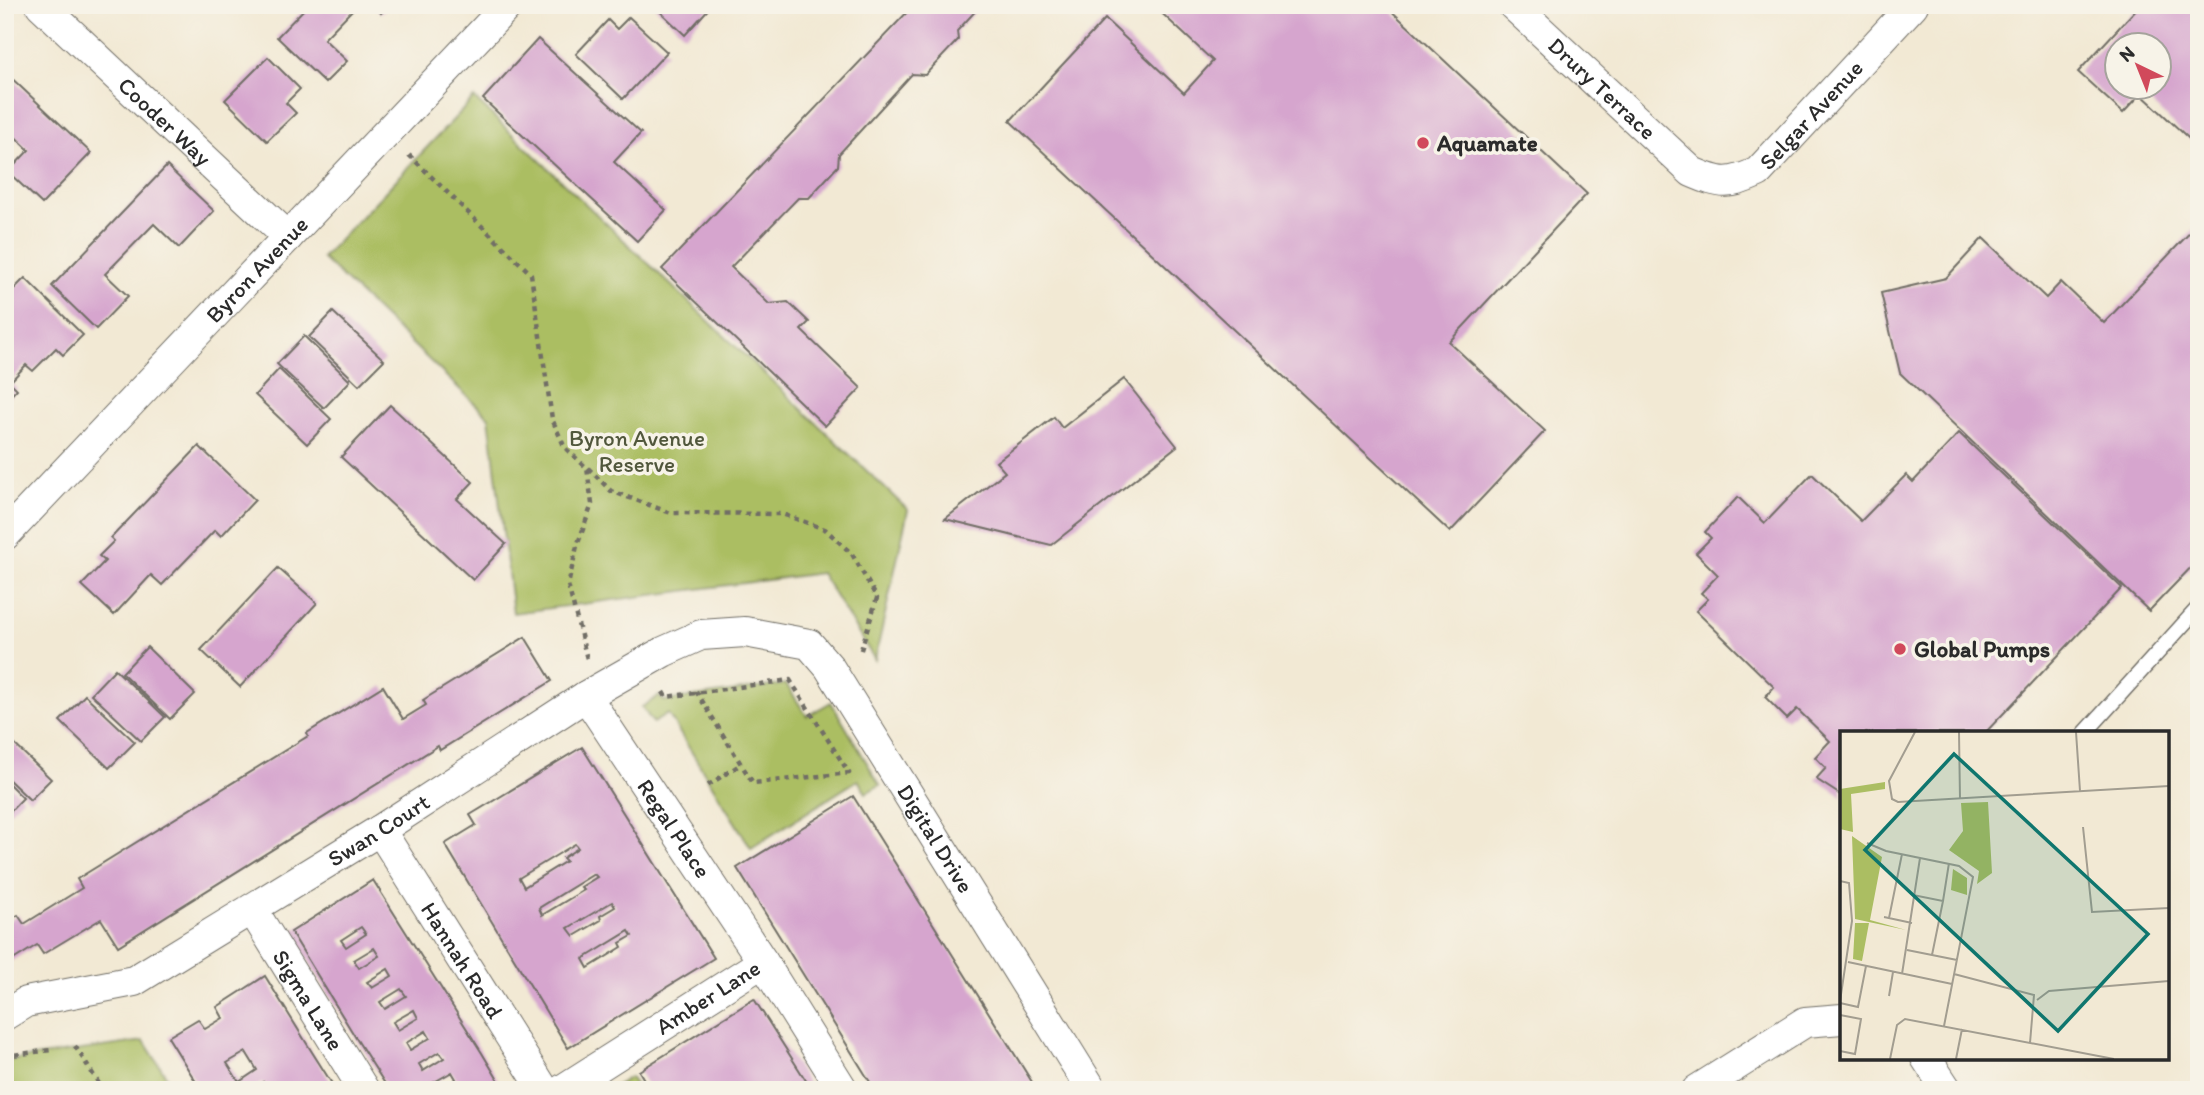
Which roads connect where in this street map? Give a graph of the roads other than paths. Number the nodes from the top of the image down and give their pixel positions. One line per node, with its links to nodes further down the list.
1 (41, 5): 6 (street, Cooder Way)
2 (508, 5): 6 (street, Byron Avenue)
3 (1513, 5): 5 (street, Drury Terrace)
4 (1913, 5): 5 (street, Selgar Avenue)
5 (1692, 172)
6 (288, 237): 7 (street, Byron Avenue)
7 (5, 534)
8 (2199, 607): 11 (lane)
9 (745, 632): 10 (street, Swan Court); 22 (street, Digital Drive)
10 (586, 696): 12 (street, Swan Court); 14 (street, Regal Place)
11 (2087, 731)
12 (380, 830): 13 (street, Swan Court); 19 (street, Hannah Road)
13 (252, 909): 15 (street, Swan Court); 18 (street, Sigma Lane)
14 (763, 962): 20 (street, Amber Lane); 21 (street, Amber Lane)
15 (5, 1016)
16 (1840, 1019): 23 (street)
17 (1927, 1060): 24 (street)
18 (364, 1090)
19 (544, 1090)
20 (562, 1090)
21 (843, 1090)
22 (1092, 1090)
23 (1697, 1090)
24 (1947, 1090)

